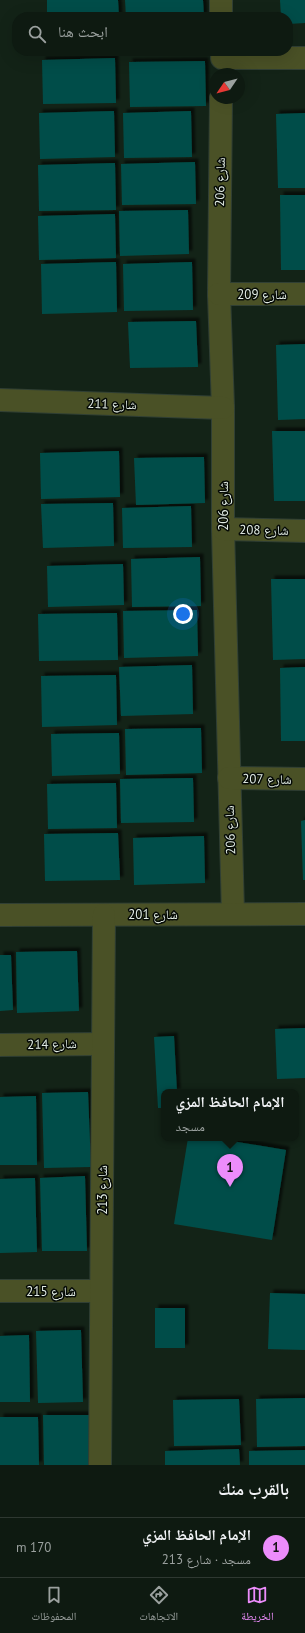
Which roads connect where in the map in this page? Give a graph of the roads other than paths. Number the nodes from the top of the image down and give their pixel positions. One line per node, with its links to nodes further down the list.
1 (221, 0): 2 (street)
2 (221, 12)
3 (305, 58): 4 (street)
4 (222, 61)
5 (221, 104): 6 (street, شارع 206)
6 (219, 294): 7 (street, شارع 209); 9 (street, شارع 206)
7 (305, 294)
8 (0, 400): 9 (street, شارع 211)
9 (223, 408): 10 (street, شارع 206)
10 (223, 529): 11 (street, شارع 208); 12 (street, شارع 206)
11 (305, 531)
12 (229, 778): 13 (street, شارع 207); 14 (street, شارع 206)
13 (305, 779)
14 (232, 914): 15 (street, شارع 201); 17 (street, شارع 201)
15 (305, 914)
16 (0, 915): 17 (street, شارع 201)
17 (104, 915): 18 (street, شارع 213)
18 (103, 1044): 19 (street, شارع 214); 20 (street, شارع 213)
19 (0, 1045)
20 (101, 1290): 21 (street, شارع 215); 22 (street, شارع 213)
21 (0, 1291)
22 (100, 1465)

